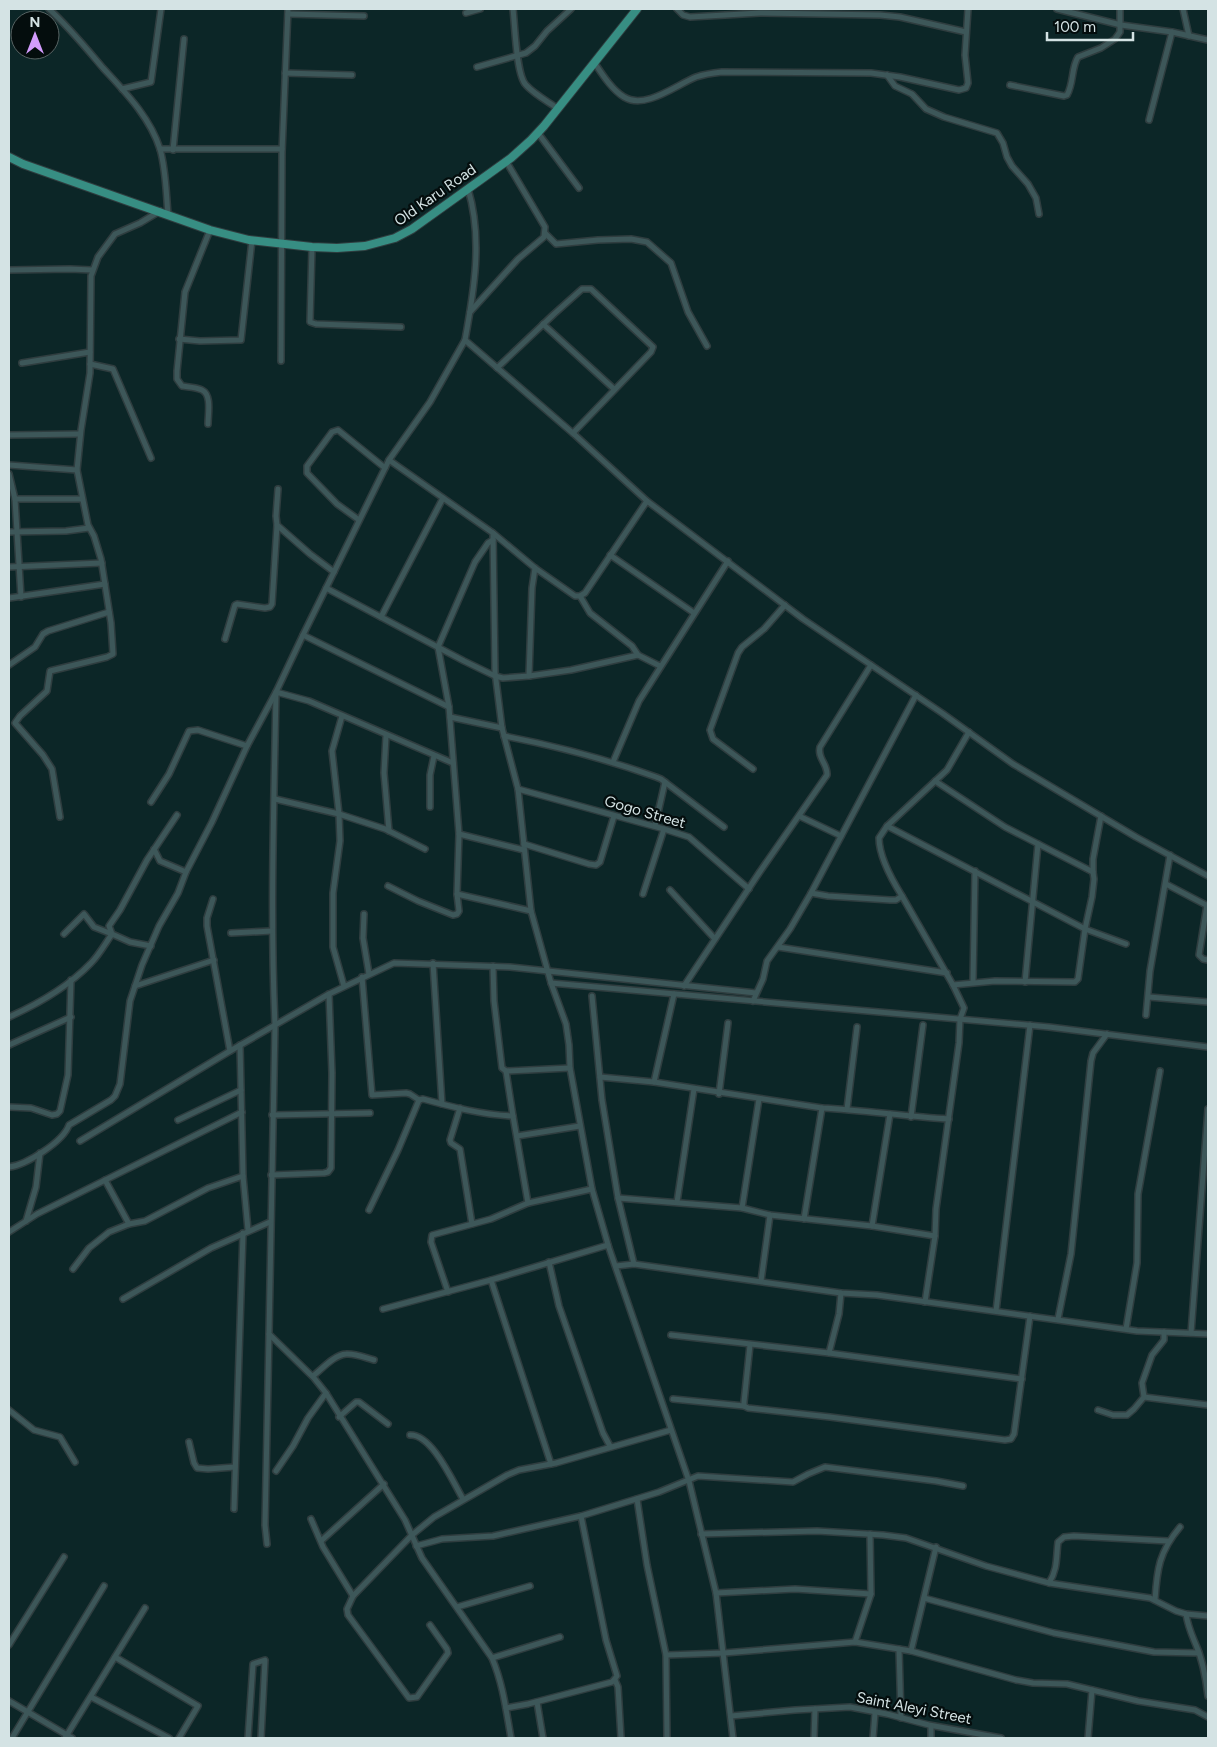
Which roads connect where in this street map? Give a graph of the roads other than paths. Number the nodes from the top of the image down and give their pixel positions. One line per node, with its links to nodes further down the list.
1 (49, 9): 29 (street)
2 (161, 9): 29 (street)
3 (480, 9): 14 (street)
4 (513, 9): 22 (street)
5 (571, 9): 22 (street)
6 (637, 9): 23 (main road, Old Karu Road)
7 (677, 9): 17 (street)
8 (968, 9): 17 (street)
9 (1057, 9): 12 (street)
10 (1120, 9): 16 (street)
11 (1183, 9): 19 (street)
12 (1066, 10): 16 (street)
13 (288, 12): 15 (street); 25 (street)
14 (466, 13)
15 (364, 16)
16 (1121, 25): 18 (street); 28 (street)
17 (966, 32): 27 (street)
18 (1172, 32): 19 (street); 31 (street)
19 (1189, 36): 21 (street)
20 (184, 39): 34 (street)
21 (1208, 40)
22 (518, 55): 24 (street); 30 (street)
23 (594, 62): 27 (street); 30 (main road, Old Karu Road)
24 (477, 67)
25 (285, 73): 26 (street); 35 (street)
26 (352, 75)
27 (887, 75): 41 (street)
28 (1010, 85)
29 (122, 89): 33 (street)
30 (557, 108): 32 (main road, Old Karu Road)
31 (1149, 120)
32 (538, 133): 37 (main road, Old Karu Road); 38 (street)
33 (160, 149): 34 (street); 40 (street)
34 (173, 150): 35 (street)
35 (282, 150): 45 (street)
36 (9, 157): 40 (main road, Old Karu Road)
37 (506, 161): 39 (main road, Old Karu Road); 43 (street)
38 (579, 188)
39 (468, 189): 46 (main road, Old Karu Road); 49 (street)
40 (164, 212): 42 (main road, Old Karu Road); 48 (street)
41 (1039, 214)
42 (210, 230): 44 (main road, Old Karu Road); 52 (street)
43 (546, 234): 49 (street); 54 (street)
44 (252, 240): 45 (main road, Old Karu Road); 52 (street)
45 (281, 244): 46 (main road, Old Karu Road); 56 (street)
46 (312, 248): 51 (street)
47 (9, 270): 48 (street)
48 (92, 270): 55 (street)
49 (470, 312): 53 (street)
50 (543, 324): 59 (street); 60 (street); 60 (street)
51 (401, 327)
52 (179, 339): 61 (street)
53 (465, 340): 59 (street); 66 (street)
54 (707, 346)
55 (90, 352): 57 (street); 58 (street)
56 (281, 361)
57 (22, 364)
58 (90, 364): 63 (street); 65 (street)
59 (497, 368): 62 (street)
60 (614, 389): 62 (street)
61 (208, 424)
62 (573, 433): 76 (street)
63 (80, 434): 64 (street); 69 (street)
64 (9, 435)
65 (152, 458)
66 (389, 460): 68 (street); 73 (street)
67 (9, 465): 69 (street)
68 (385, 468): 77 (street); 77 (street)
69 (77, 470): 75 (street)
70 (9, 474): 71 (street)
71 (10, 484): 74 (street)
72 (278, 489): 78 (street)
73 (443, 498): 82 (street); 99 (street)
74 (15, 499): 75 (street); 80 (street)
75 (82, 499): 79 (street)
76 (647, 501): 84 (street); 85 (street)
77 (359, 520): 90 (street)
78 (277, 525): 90 (street); 101 (street)
79 (89, 528): 80 (street); 86 (street)
80 (16, 531): 81 (street); 87 (street)
81 (9, 532)
82 (493, 533): 83 (street); 89 (street)
83 (493, 540): 102 (street); 107 (street)
84 (610, 555): 93 (street); 98 (street)
85 (728, 561): 96 (street); 98 (street)
86 (102, 564): 87 (street); 91 (street)
87 (19, 566): 88 (street); 94 (street)
88 (9, 567)
89 (535, 568): 93 (street); 108 (street)
90 (334, 572): 92 (street)
91 (105, 584): 94 (street); 97 (street)
92 (326, 588): 99 (street); 100 (street)
93 (580, 596): 103 (street)
94 (22, 597): 95 (street)
95 (9, 598)
96 (784, 605): 105 (street); 122 (street)
97 (109, 612): 104 (street); 134 (street)
98 (694, 613): 106 (street)
99 (381, 617): 102 (street)
100 (302, 634): 109 (street); 111 (street)
101 (225, 638)
102 (438, 647): 107 (street); 111 (street)
103 (638, 655): 106 (street); 108 (street)
104 (9, 665)
105 (871, 665): 110 (street); 132 (street)
106 (660, 666): 120 (street)
107 (495, 676): 108 (street); 114 (street)
108 (529, 676)
109 (276, 692): 112 (street); 118 (street); 126 (street)
110 (916, 695): 115 (street); 141 (street)
111 (449, 707): 113 (street)
112 (342, 716): 116 (street); 130 (street)
113 (450, 717): 114 (street); 121 (street)
114 (502, 728): 117 (street)
115 (969, 732): 123 (street); 133 (street)
116 (386, 736): 119 (street); 139 (street)
117 (504, 736): 120 (street); 125 (street)
118 (247, 746): 127 (street); 148 (street)
119 (434, 756): 121 (street); 128 (street)
120 (612, 762): 124 (street)
121 (453, 763): 140 (street)
122 (753, 769)
123 (935, 781): 136 (street); 142 (street)
124 (665, 782): 135 (street); 137 (street)
125 (518, 790): 131 (street, Gogo Street); 143 (street)
126 (275, 799): 130 (street); 165 (street)
127 (151, 802)
128 (430, 807)
129 (177, 814): 144 (street)
130 (339, 814): 139 (street); 187 (street)
131 (614, 816): 135 (street, Gogo Street); 143 (street)
132 (799, 816): 141 (street); 153 (street)
133 (1101, 816): 146 (street); 149 (street)
134 (60, 817)
135 (655, 826): 138 (street, Gogo Street)
136 (887, 826): 147 (street); 158 (street)
137 (724, 827)
138 (664, 829): 153 (street, Gogo Street); 157 (street)
139 (389, 831): 145 (street)
140 (459, 834): 143 (street); 156 (street)
141 (842, 836): 155 (street)
142 (1038, 844): 149 (street); 160 (street)
143 (524, 847): 162 (street)
144 (154, 849): 148 (street); 168 (street)
145 (425, 849)
146 (1170, 855): 150 (street); 151 (street)
147 (975, 871): 160 (street); 182 (street)
148 (186, 872): 171 (street)
149 (1093, 872): 164 (street)
150 (1208, 876)
151 (1166, 884): 161 (street); 193 (street)
152 (388, 886): 156 (street)
153 (749, 889): 169 (street)
154 (670, 890): 169 (street)
155 (811, 893): 158 (street); 172 (street)
156 (457, 894): 162 (street)
157 (643, 894)
158 (902, 896): 178 (street)
159 (213, 899): 173 (street)
160 (1033, 901): 164 (street); 183 (street)
161 (1207, 906): 174 (street)
162 (531, 911): 177 (street)
163 (364, 914): 179 (street)
164 (1085, 929): 170 (street); 183 (street)
165 (272, 931): 166 (street); 201 (street)
166 (231, 933)
167 (64, 934): 168 (street)
168 (112, 934): 171 (street); 181 (street)
169 (715, 938): 188 (street)
170 (1126, 944)
171 (151, 946): 186 (street)
172 (778, 946): 178 (street); 189 (street)
173 (214, 960): 186 (street); 209 (street)
174 (1208, 960)
175 (433, 963): 176 (street); 179 (street); 220 (street)
176 (493, 966): 177 (street); 212 (street)
177 (548, 971): 184 (street); 188 (street)
178 (947, 973): 185 (street)
179 (369, 974): 180 (street)
180 (362, 977): 187 (street); 219 (street)
181 (71, 980): 197 (street); 198 (street)
182 (973, 982): 183 (street); 185 (street)
183 (1025, 982)
184 (551, 983): 191 (street); 210 (street)
185 (954, 985): 199 (street)
186 (134, 986): 238 (street)
187 (344, 986): 190 (street)
188 (681, 986): 189 (street); 191 (street)
189 (756, 993): 194 (street)
190 (329, 994): 201 (street); 228 (street)
191 (676, 994): 194 (street); 214 (street)
192 (592, 996): 213 (street)
193 (1149, 997): 195 (street); 196 (street)
194 (753, 1001): 199 (street)
195 (1208, 1002)
196 (1146, 1016)
197 (9, 1017)
198 (71, 1017): 206 (street); 221 (street)
199 (960, 1019): 203 (street); 233 (street)
200 (728, 1023): 217 (street)
201 (275, 1025): 207 (street); 230 (street)
202 (923, 1025): 232 (street)
203 (1030, 1026): 205 (street); 273 (street)
204 (857, 1027): 224 (street)
205 (1107, 1034): 208 (street); 275 (street)
206 (9, 1045)
207 (240, 1045): 209 (street); 216 (street)
208 (1208, 1047)
209 (230, 1051): 237 (street)
210 (570, 1068): 212 (street); 235 (street)
211 (1160, 1070): 276 (street)
212 (506, 1071): 231 (street)
213 (600, 1077): 214 (street); 244 (street)
214 (654, 1082): 215 (street)
215 (694, 1089): 217 (street); 245 (street)
216 (241, 1090): 226 (street); 234 (street)
217 (719, 1094): 218 (street)
218 (760, 1099): 223 (street); 247 (street)
219 (419, 1100): 220 (street); 248 (street)
220 (442, 1104): 222 (street)
221 (9, 1107)
222 (460, 1108): 231 (street); 256 (street)
223 (822, 1108): 224 (street); 252 (street)
224 (847, 1109): 229 (street)
225 (1208, 1109): 249 (street)
226 (242, 1112): 241 (street); 242 (street)
227 (370, 1113): 228 (street)
228 (332, 1114): 230 (street); 240 (street)
229 (890, 1114): 232 (street); 257 (street)
230 (272, 1115): 240 (street)
231 (513, 1116): 236 (street)
232 (911, 1117): 233 (street)
233 (949, 1119): 260 (street)
234 (178, 1120)
235 (580, 1126): 236 (street); 243 (street)
236 (517, 1136): 246 (street)
237 (80, 1142)
238 (40, 1153): 239 (street); 253 (street)
239 (9, 1166)
240 (271, 1175): 254 (street)
241 (243, 1176): 255 (street); 258 (street)
242 (105, 1180): 253 (street); 255 (street)
243 (592, 1189): 246 (street); 261 (street)
244 (618, 1198): 245 (street); 263 (street)
245 (677, 1202): 247 (street)
246 (528, 1203): 256 (street)
247 (742, 1208): 251 (street)
248 (369, 1210)
249 (1201, 1211): 250 (street); 278 (street)
250 (1208, 1211)
251 (770, 1215): 252 (street); 267 (street)
252 (804, 1219): 257 (street)
253 (26, 1221): 259 (street)
254 (270, 1222): 258 (street); 279 (street)
255 (130, 1224): 265 (street)
256 (472, 1224): 268 (street)
257 (872, 1226): 260 (street)
258 (246, 1231): 270 (street); 302 (street)
259 (9, 1232)
260 (935, 1236): 271 (street)
261 (608, 1245): 262 (street); 264 (street)
262 (549, 1262): 266 (street); 299 (street)
263 (634, 1264): 264 (street); 267 (street)
264 (616, 1266): 296 (street)
265 (73, 1269)
266 (491, 1280): 268 (street); 301 (street)
267 (761, 1281): 269 (street)
268 (448, 1292): 272 (street)
269 (841, 1293): 271 (street); 283 (street)
270 (123, 1299)
271 (925, 1302): 273 (street)
272 (384, 1309)
273 (996, 1311): 274 (street)
274 (1030, 1316): 275 (street); 286 (street)
275 (1058, 1319): 276 (street)
276 (1126, 1329): 277 (street)
277 (1164, 1332): 278 (street); 289 (street)
278 (1191, 1333): 280 (street)
279 (269, 1334): 285 (street); 318 (street)
280 (1208, 1334)
281 (671, 1335): 282 (street)
282 (750, 1345): 283 (street); 291 (street)
283 (829, 1354): 286 (street)
284 (374, 1360): 285 (street)
285 (313, 1376): 287 (street)
286 (1022, 1379): 291 (street)
287 (326, 1393): 294 (street); 303 (street)
288 (673, 1398): 291 (street)
289 (1144, 1398): 290 (street); 293 (street)
290 (1208, 1405)
291 (744, 1406)
292 (9, 1410): 300 (street)
293 (1098, 1410)
294 (340, 1417): 295 (street); 305 (street)
295 (388, 1424)
296 (671, 1430): 299 (street); 304 (street)
297 (410, 1435): 307 (street)
298 (189, 1442): 302 (street)
299 (610, 1446): 301 (street)
300 (75, 1462)
301 (551, 1464): 307 (street)
302 (235, 1467): 309 (street)
303 (276, 1470)
304 (690, 1480): 306 (street); 308 (street); 313 (street)
305 (384, 1484): 315 (street); 316 (street)
306 (963, 1486)
307 (463, 1499): 315 (street)
308 (637, 1499): 310 (street); 342 (street)
309 (234, 1509)
310 (581, 1516): 319 (street); 345 (street)
311 (311, 1519): 316 (street)
312 (1180, 1527): 317 (street)
313 (701, 1534): 314 (street); 325 (street)
314 (870, 1534): 320 (street); 326 (street)
315 (412, 1535): 319 (street); 327 (street)
316 (321, 1541): 327 (street)
317 (1168, 1541): 322 (street); 329 (street)
318 (267, 1544)
319 (416, 1546): 331 (street)
320 (936, 1547): 322 (street); 328 (street)
321 (64, 1557): 337 (street)
322 (1049, 1583): 329 (street)
323 (104, 1586): 353 (street)
324 (530, 1586): 331 (street)
325 (716, 1593): 326 (street); 340 (street)
326 (871, 1594): 336 (street)
327 (353, 1596): 334 (street)
328 (924, 1598): 339 (street); 341 (street)
329 (1155, 1600): 332 (street)
330 (145, 1608): 343 (street)
331 (457, 1608): 344 (street)
332 (1186, 1614): 333 (street); 341 (street)
333 (1208, 1616)
334 (430, 1625)
335 (560, 1637): 344 (street)
336 (855, 1642): 338 (street); 340 (street)
337 (9, 1645)
338 (899, 1649): 339 (street); 357 (street)
339 (911, 1651): 346 (street)
340 (724, 1653): 342 (street); 356 (street)
341 (1199, 1653): 348 (street)
342 (666, 1655): 368 (street)
343 (115, 1657): 347 (street); 362 (street)
344 (492, 1658): 351 (street)
345 (615, 1680): 350 (street); 367 (street)
346 (1092, 1690): 355 (street); 374 (street)
347 (91, 1696): 359 (street); 361 (street)
348 (1208, 1696)
349 (9, 1702): 353 (street)
350 (537, 1702): 351 (street); 366 (street)
351 (506, 1708): 365 (street)
352 (815, 1709): 354 (street, Saint Aleyi Street); 356 (street, Saint Aleyi Street); 370 (street)
353 (28, 1713): 359 (street); 360 (street)
354 (875, 1713): 357 (street, Saint Aleyi Street); 371 (street)
355 (1208, 1715)
356 (731, 1716): 369 (street)
357 (902, 1718): 358 (street, Saint Aleyi Street)
358 (931, 1726): 372 (street); 373 (street, Saint Aleyi Street)
359 (68, 1737)
360 (12, 1738)
361 (169, 1738)
362 (180, 1738)
363 (248, 1738): 364 (street)
364 (261, 1738)
365 (511, 1738)
366 (543, 1738)
367 (621, 1738)
368 (667, 1738)
369 (733, 1738)
370 (814, 1738)
371 (873, 1738)
372 (931, 1738)
373 (1001, 1738)
374 (1088, 1738)

